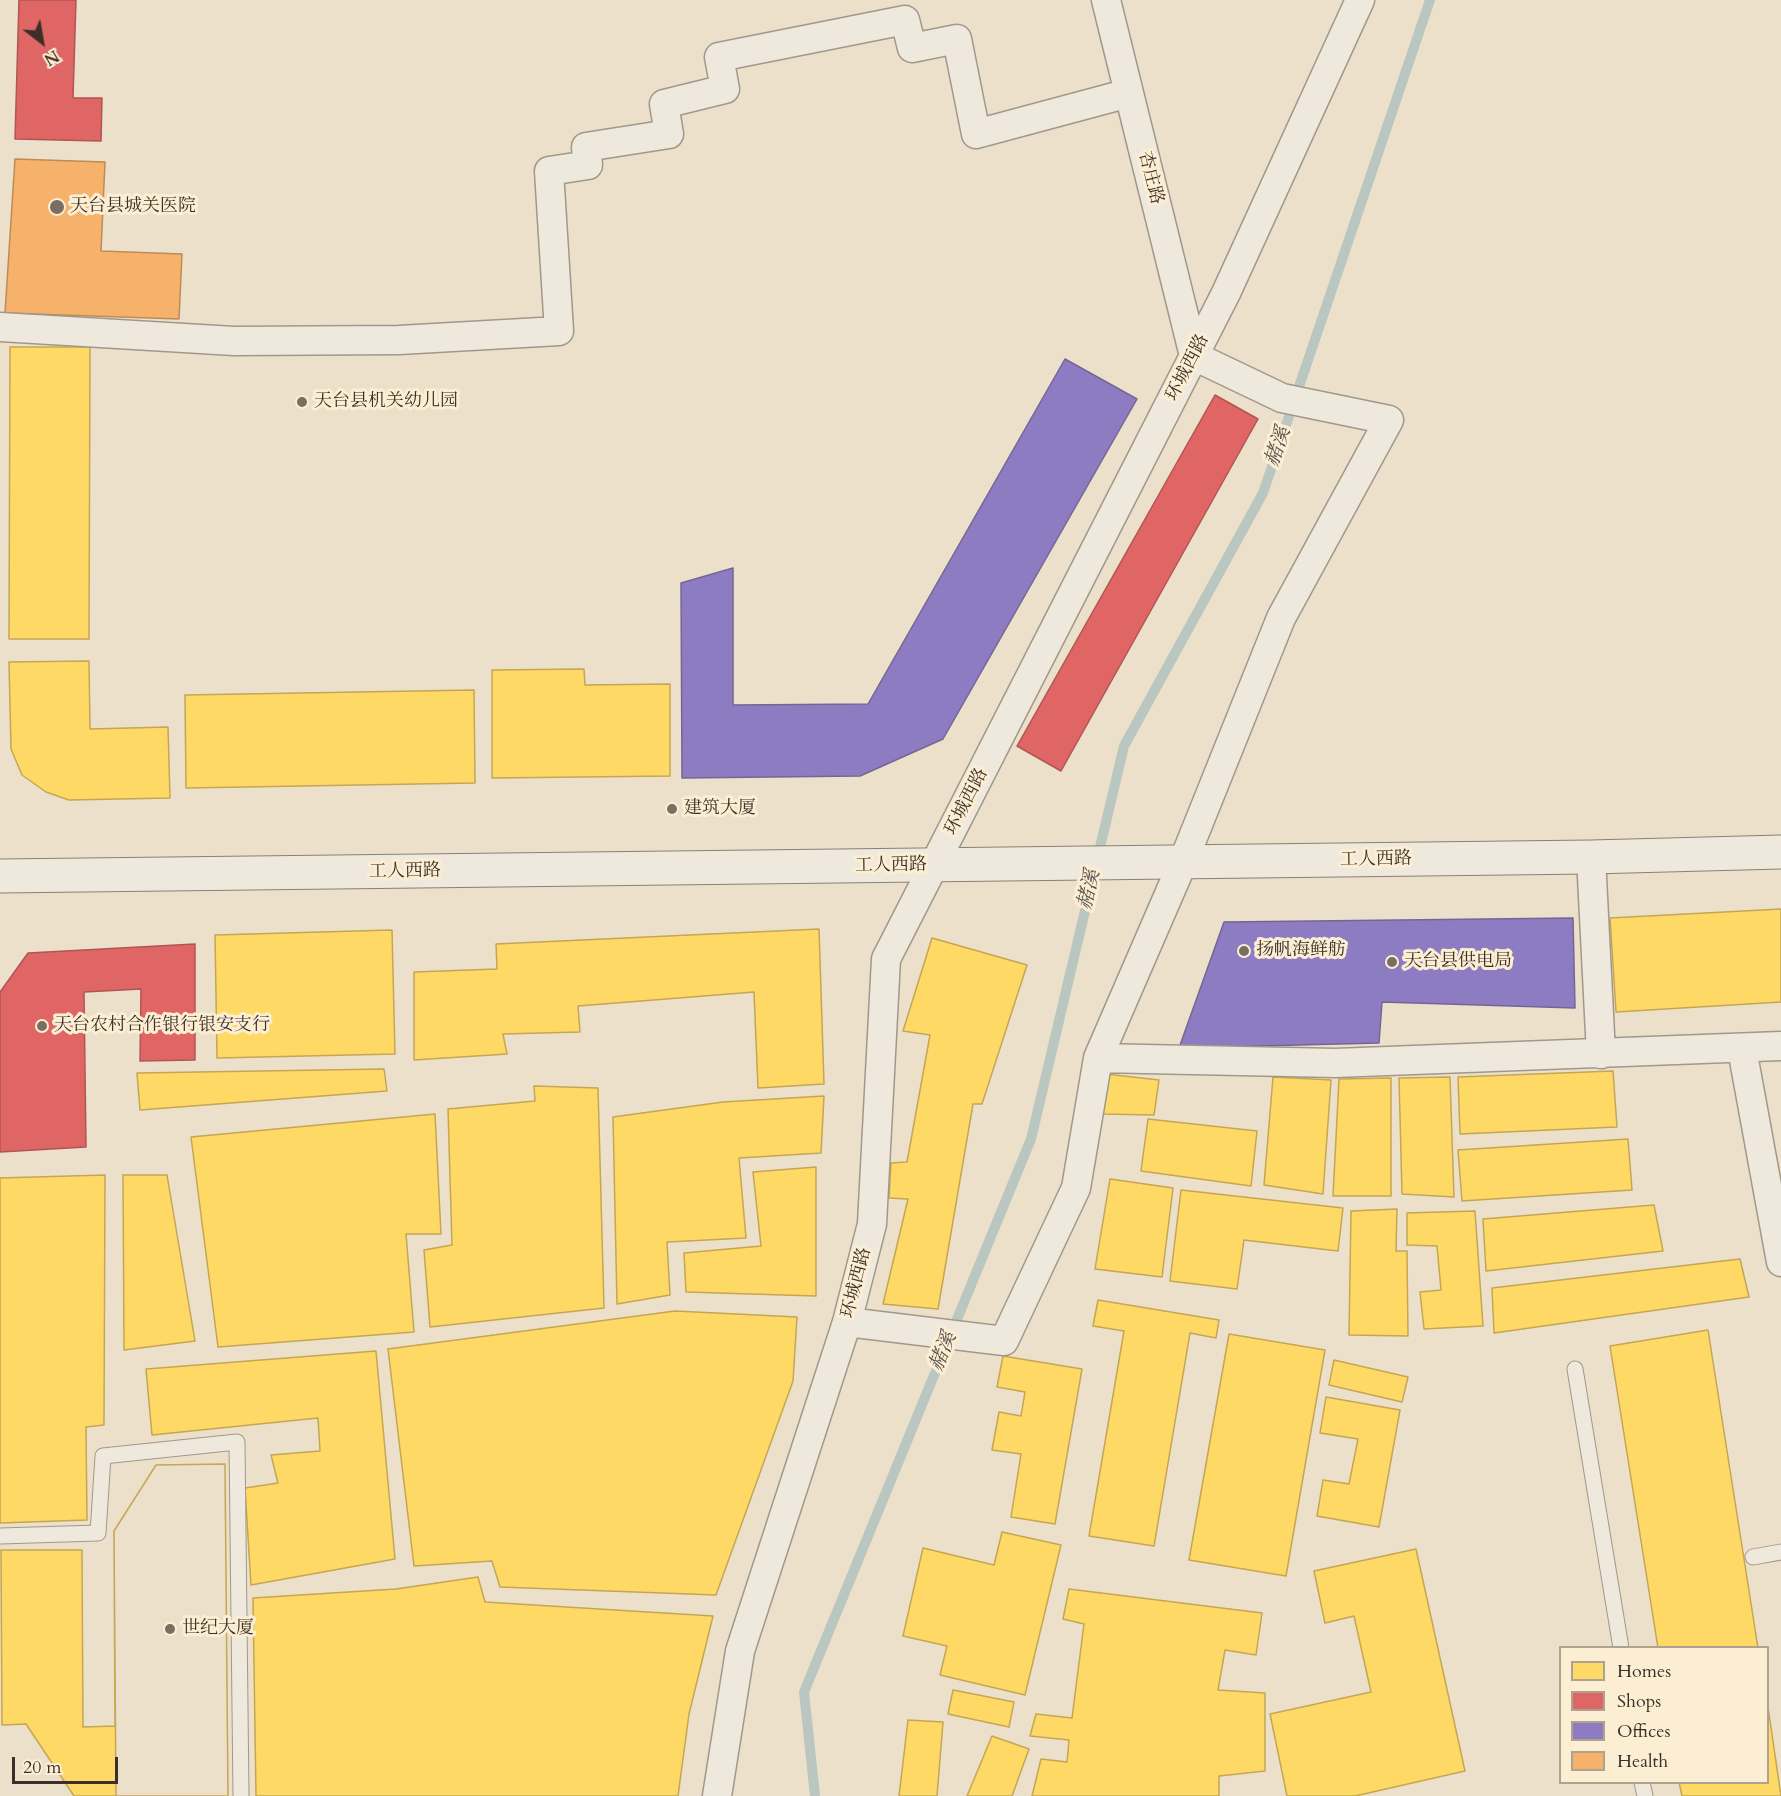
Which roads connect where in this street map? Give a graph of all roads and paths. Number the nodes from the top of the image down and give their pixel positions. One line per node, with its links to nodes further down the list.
1 (1106, 0): 3 (street, 杏庄路)
2 (1359, 0): 5 (street, 环城西路)
3 (1129, 93): 4 (street); 5 (street, 杏庄路)
4 (0, 327)
5 (1194, 356): 8 (street); 9 (street, 环城西路)
6 (1781, 852): 7 (main road, 工人西路)
7 (1591, 857): 8 (main road, 工人西路); 13 (street)
8 (1183, 862): 9 (main road, 工人西路); 14 (street)
9 (935, 865): 10 (main road, 工人西路); 16 (street, 环城西路)
10 (0, 876)
11 (1781, 1046): 12 (street)
12 (1742, 1048): 13 (street); 15 (street)
13 (1601, 1054): 14 (street)
14 (1098, 1058): 16 (street)
15 (1781, 1262)
16 (848, 1322): 23 (street, 环城西路)
17 (1575, 1368): 21 (lane)
18 (0, 1536): 22 (lane)
19 (1781, 1552): 20 (lane)
20 (1753, 1557)
21 (1621, 1646)
22 (241, 1796)
23 (717, 1796)

